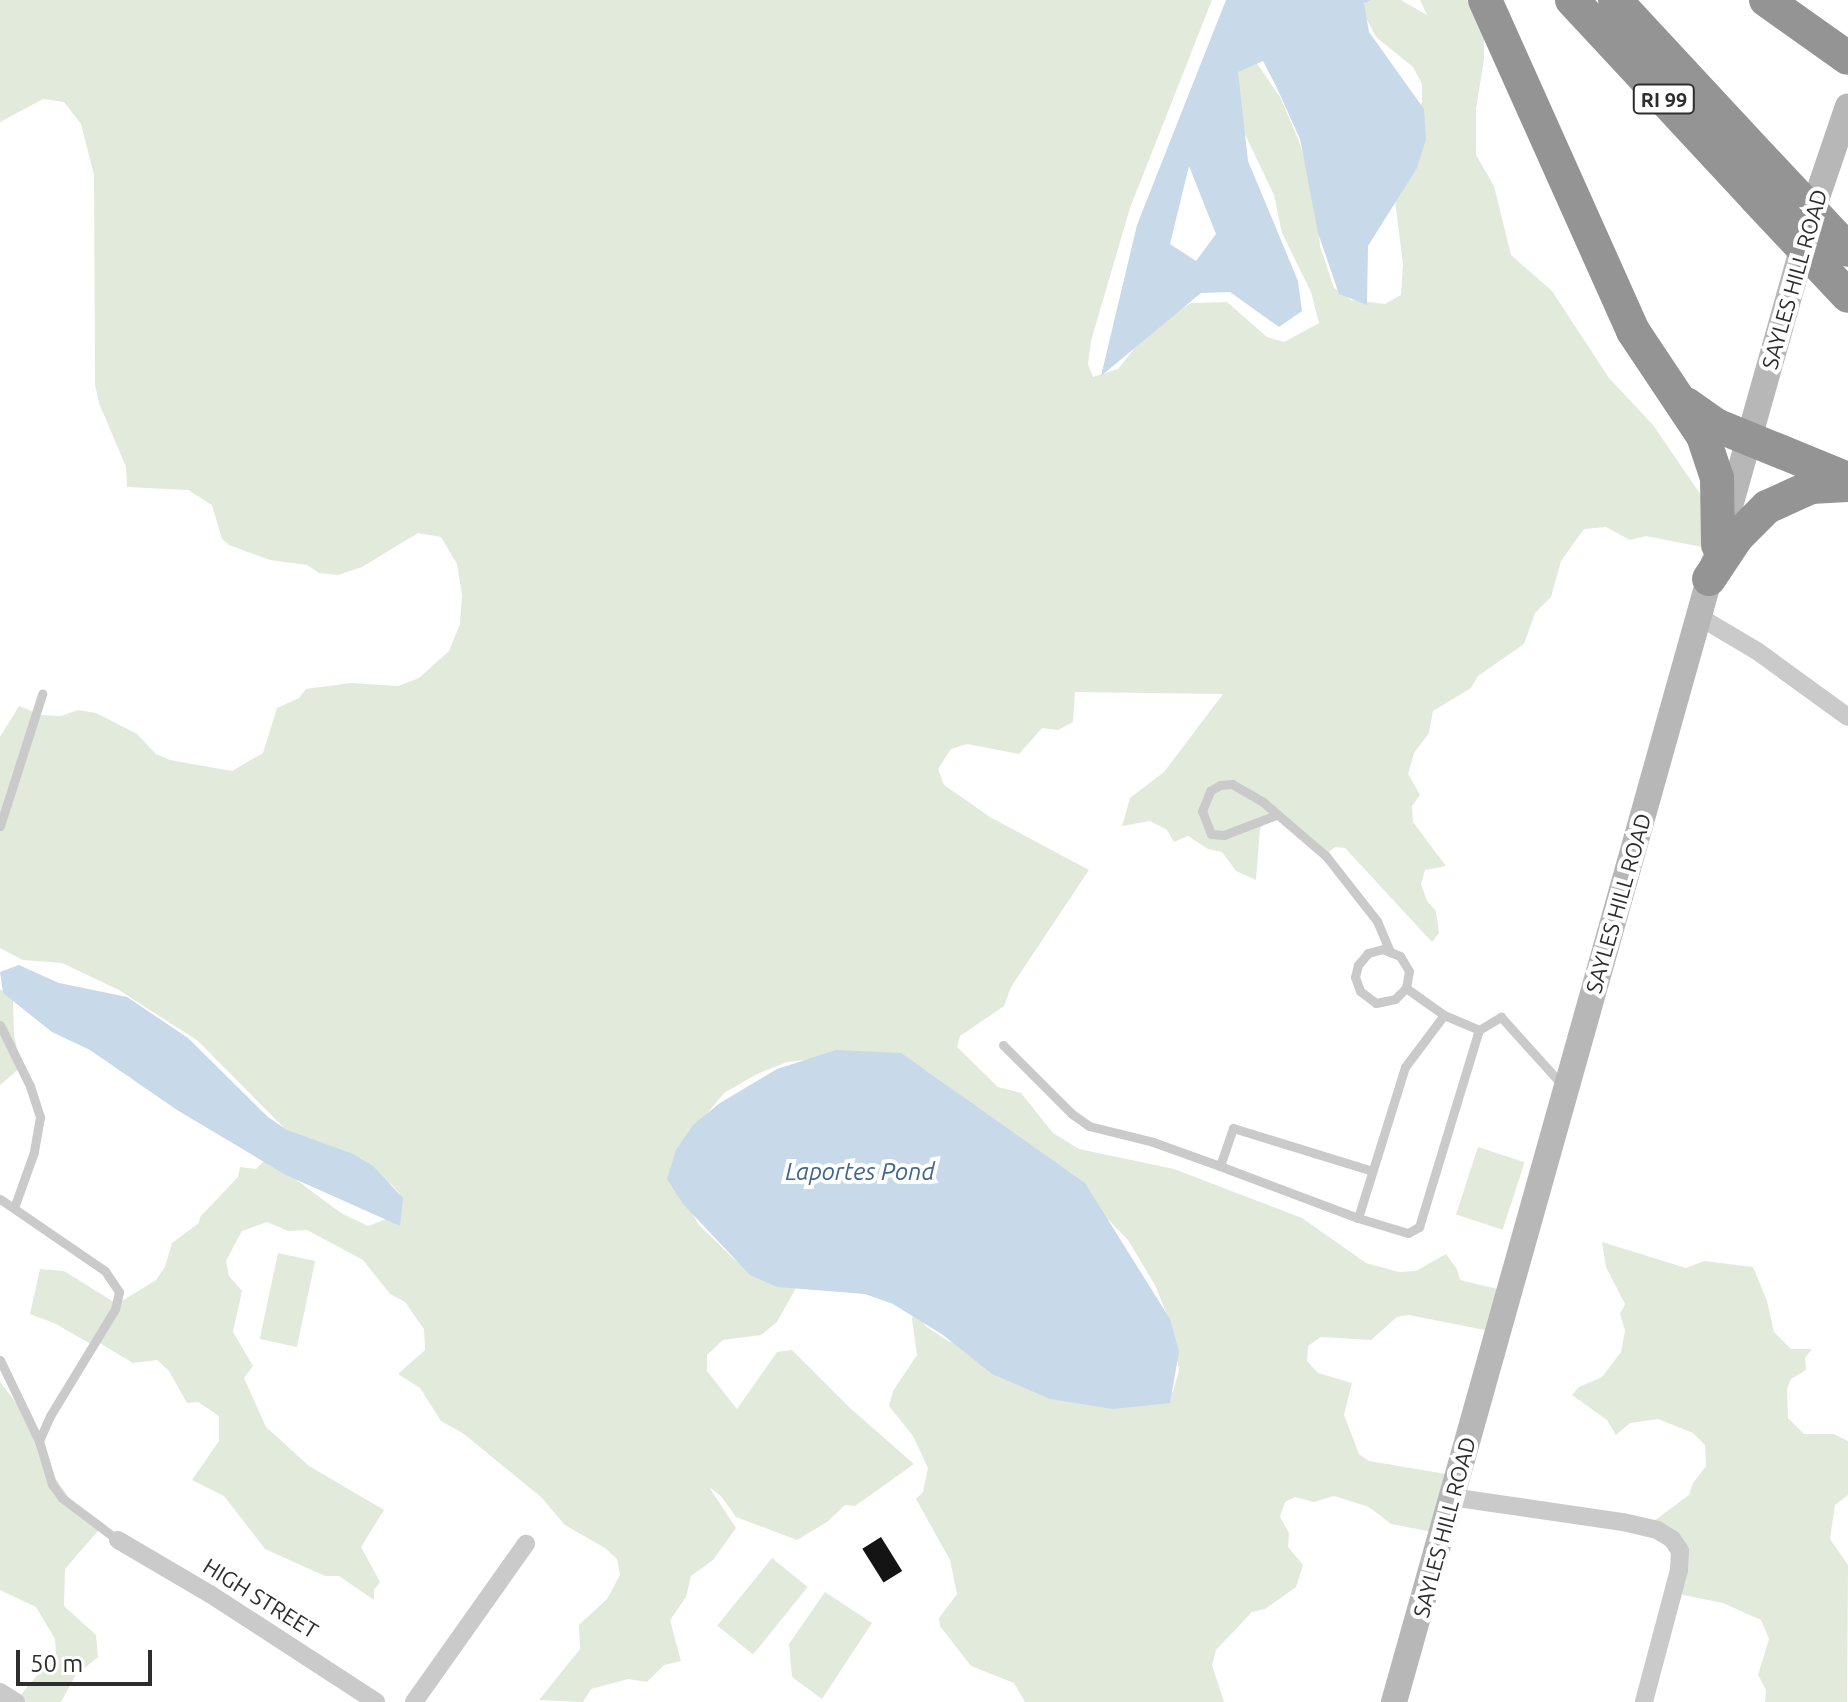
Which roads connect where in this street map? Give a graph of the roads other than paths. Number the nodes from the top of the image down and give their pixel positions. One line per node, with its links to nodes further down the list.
1 (1485, 0): 9 (highway)
2 (1572, 0): 8 (highway, RI 99, bridge)
3 (1615, 0): 7 (highway, RI 99, bridge)
4 (1766, 0): 5 (highway)
5 (1848, 58)
6 (1848, 106): 10 (main road, SAYLES HILL ROAD)
7 (1848, 250)
8 (1848, 296)
9 (1667, 385): 10 (highway); 13 (highway)
10 (1749, 436): 11 (highway); 13 (main road, SAYLES HILL ROAD)
11 (1848, 479)
12 (1848, 485): 14 (highway)
13 (1718, 545): 14 (main road, SAYLES HILL ROAD)
14 (1709, 579): 15 (main road, SAYLES HILL ROAD)
15 (1698, 616): 17 (street); 26 (main road, SAYLES HILL ROAD)
16 (42, 694): 19 (lane)
17 (1848, 717)
18 (1276, 815): 18 (lane); 20 (lane)
19 (0, 826)
20 (1390, 952): 21 (lane); 21 (lane)
21 (1406, 988): 22 (lane)
22 (1444, 1015): 24 (lane); 28 (lane)
23 (0, 1025): 30 (lane)
24 (1479, 1030): 26 (lane); 31 (lane)
25 (1003, 1045): 27 (lane)
26 (1566, 1090): 34 (main road, SAYLES HILL ROAD)
27 (1220, 1166): 28 (lane); 31 (lane)
28 (1373, 1171): 31 (lane)
29 (0, 1199): 30 (lane)
30 (14, 1208): 33 (lane)
31 (1358, 1218)
32 (0, 1360): 33 (lane)
33 (39, 1441): 35 (lane)
34 (1451, 1497): 41 (main road, SAYLES HILL ROAD); 42 (street)
35 (118, 1540): 39 (street, HIGH STREET)
36 (526, 1544): 40 (street)
37 (0, 1692): 38 (street)
38 (16, 1702)
39 (376, 1702)
40 (414, 1702)
41 (1394, 1702)
42 (1644, 1702)

